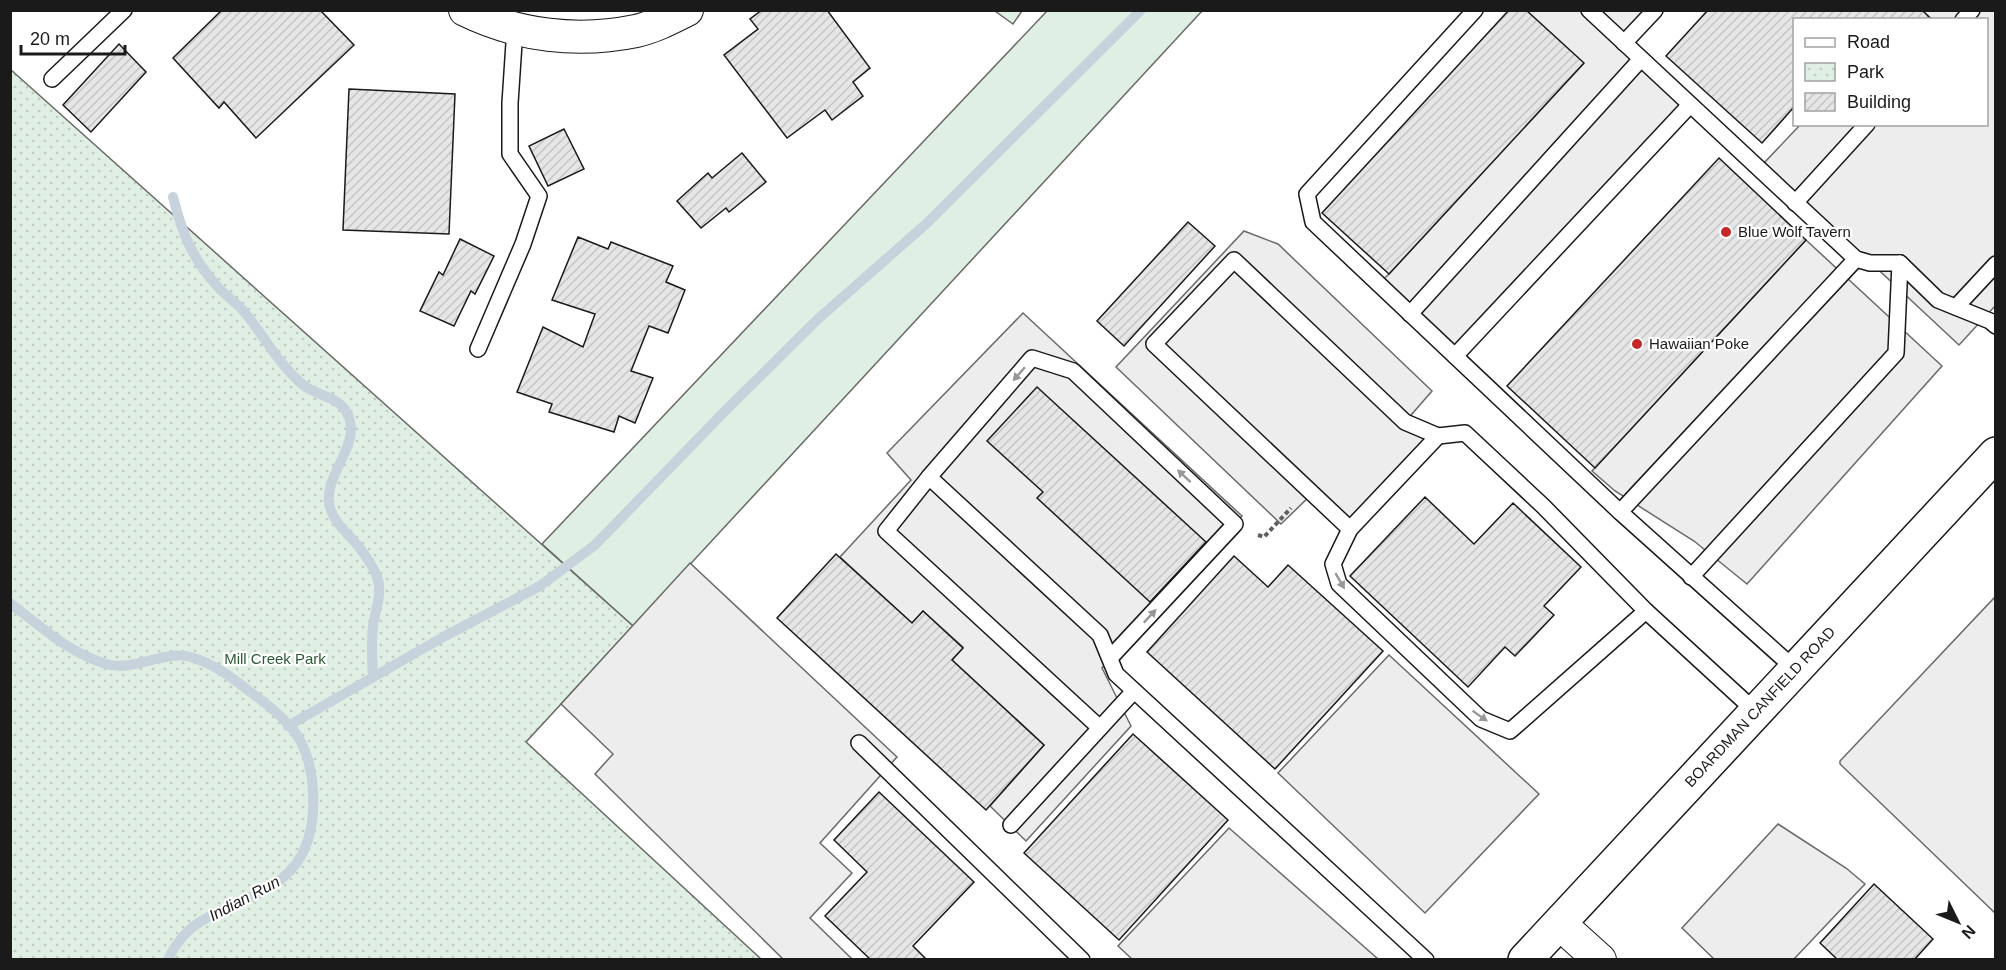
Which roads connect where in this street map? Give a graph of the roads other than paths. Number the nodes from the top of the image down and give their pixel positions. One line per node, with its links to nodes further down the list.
1 (124, 10): 10 (lane)
2 (465, 10): 7 (street)
3 (687, 10): 7 (street)
4 (1475, 10): 18 (lane)
5 (1589, 10): 8 (lane)
6 (1655, 10): 8 (lane)
7 (515, 28): 20 (lane)
8 (1624, 43): 9 (lane)
9 (1641, 59): 11 (lane); 18 (lane)
10 (52, 79)
11 (1690, 105): 13 (lane); 21 (lane)
12 (1865, 126): 13 (lane)
13 (1795, 203): 14 (lane)
14 (1856, 259): 15 (lane); 25 (lane)
15 (1900, 263): 17 (lane); 27 (lane)
16 (1995, 264): 17 (lane)
17 (1956, 307): 19 (lane)
18 (1410, 314): 21 (lane)
19 (1995, 326)
20 (478, 349)
21 (1455, 356): 25 (lane)
22 (1438, 436): 26 (lane); 26 (lane); 28 (lane)
23 (1993, 461): 30 (main road, BOARDMAN CANFIELD ROAD)
24 (929, 477): 29 (lane); 29 (lane, one-way to 24); 33 (lane)
25 (1620, 512): 27 (lane)
26 (1350, 529): 28 (lane, one-way to 28)
27 (1691, 577): 30 (lane)
28 (1646, 611): 32 (lane)
29 (1110, 658): 31 (lane)
30 (1795, 669): 32 (main road, BOARDMAN CANFIELD ROAD)
31 (1134, 691): 33 (lane); 38 (lane)
32 (1755, 711): 36 (main road, BOARDMAN CANFIELD ROAD)
33 (1100, 728): 35 (lane)
34 (859, 743): 37 (lane)
35 (1011, 825)
36 (1560, 924): 39 (main road, BOARDMAN CANFIELD ROAD); 40 (street)
37 (1082, 960)
38 (1426, 960)
39 (1525, 960)
40 (1600, 960)

